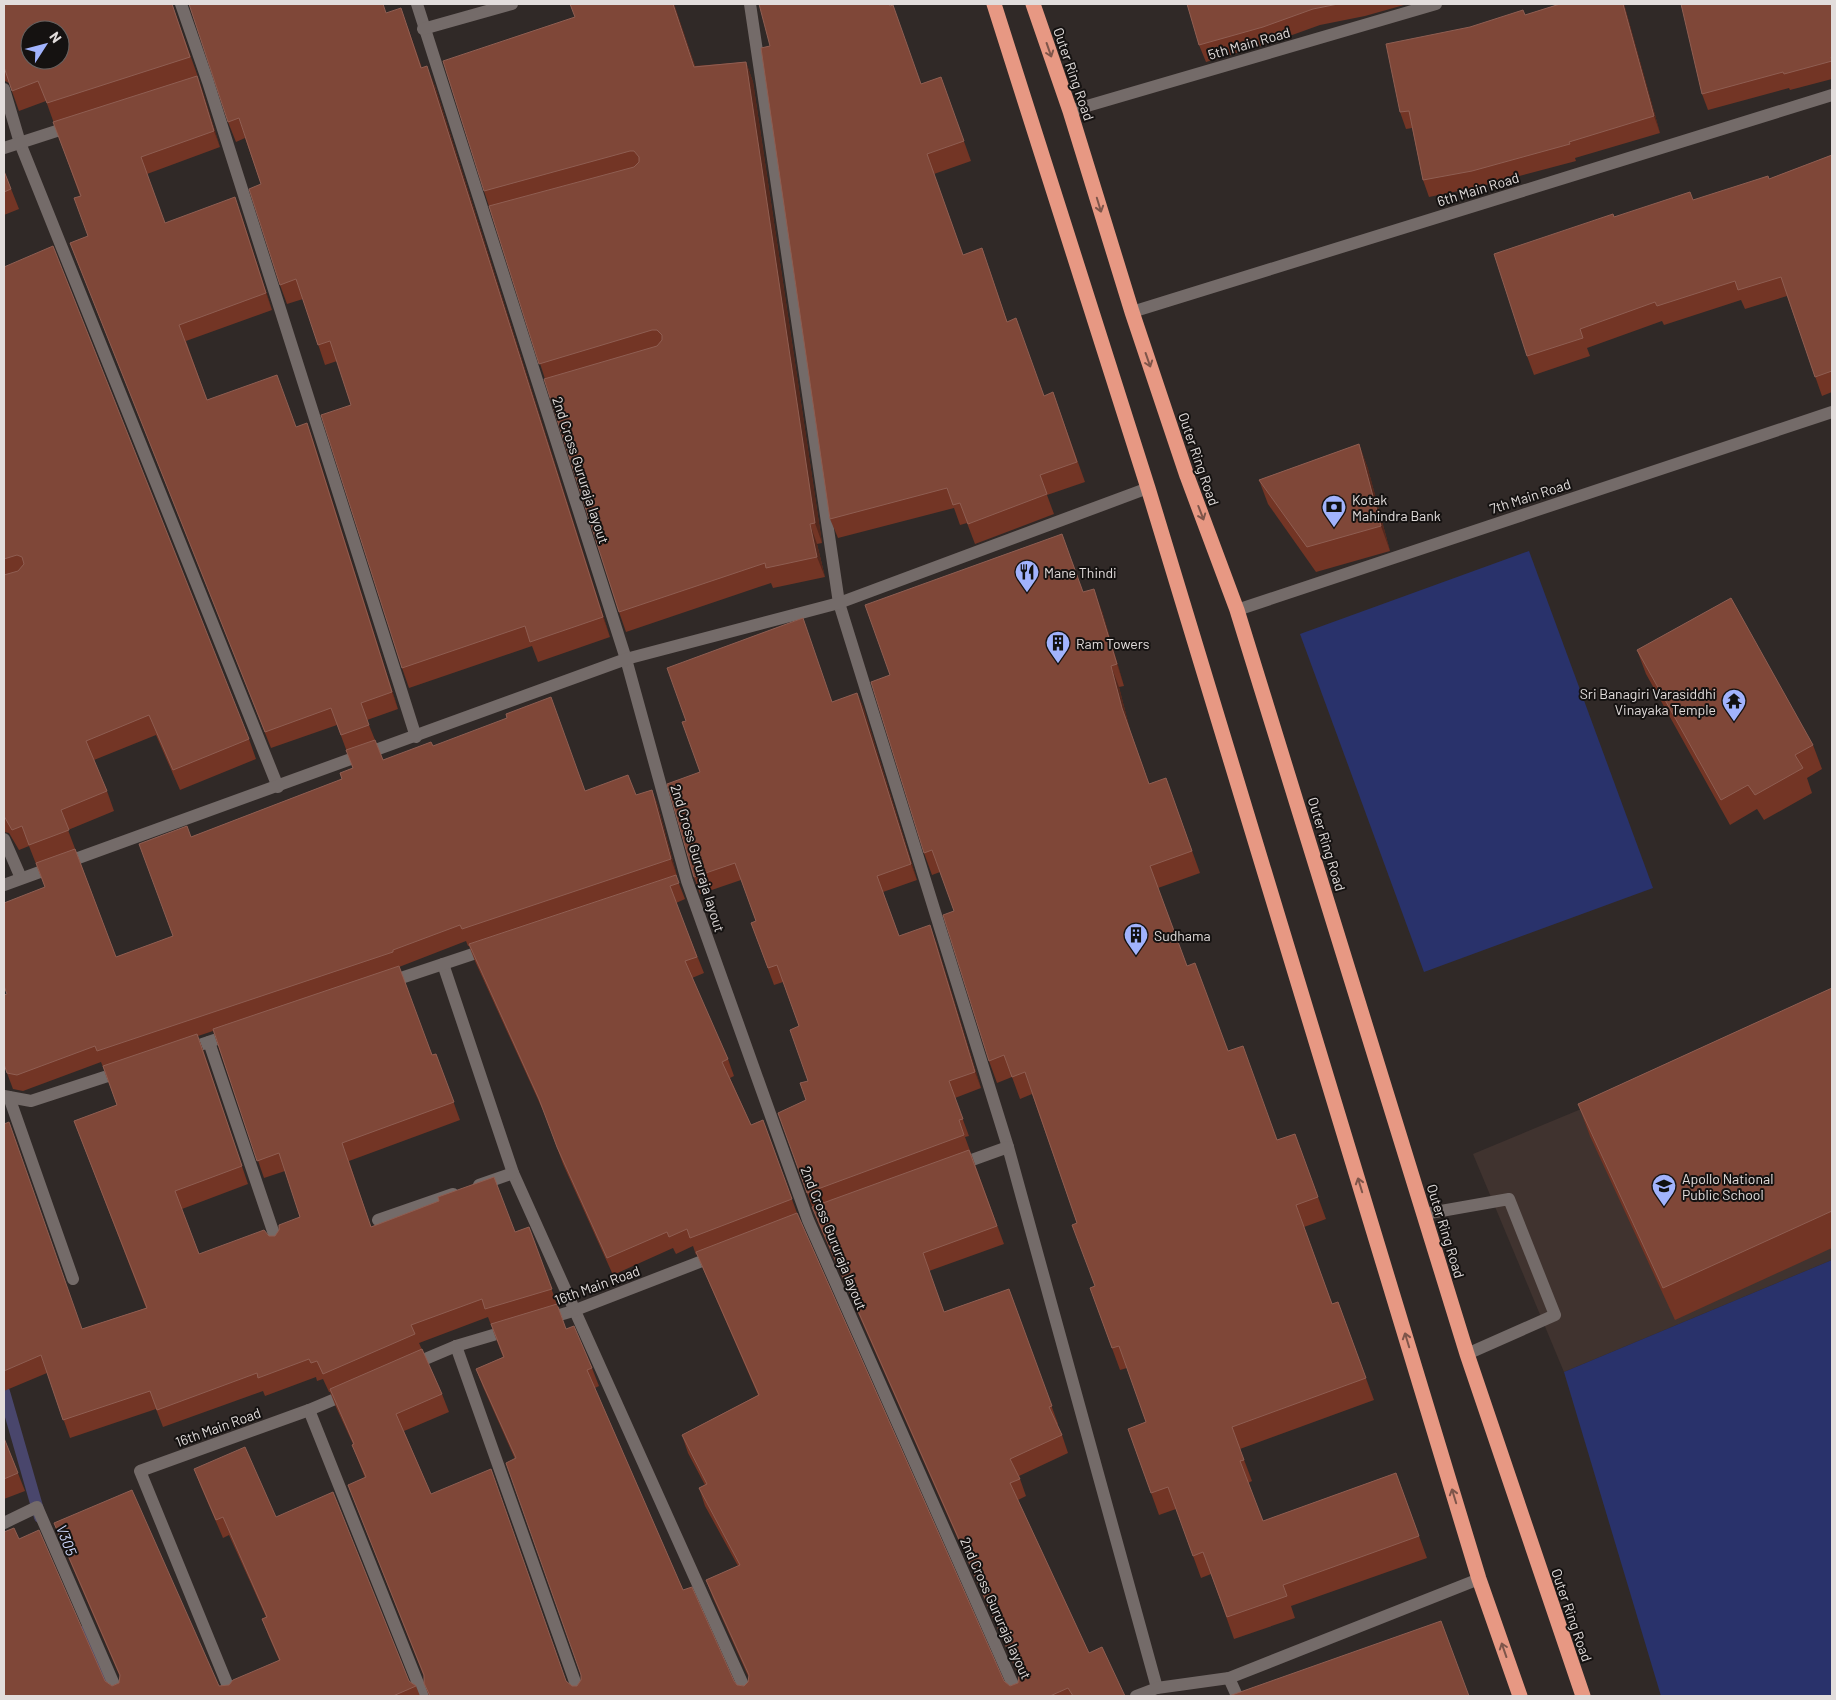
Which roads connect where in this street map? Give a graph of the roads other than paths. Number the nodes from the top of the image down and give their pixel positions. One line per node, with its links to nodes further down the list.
1 (181, 4): 21 (street)
2 (417, 4): 8 (street, 2nd Cross Gururaja layout)
3 (512, 4): 8 (street)
4 (750, 4): 18 (street)
5 (994, 4): 17 (highway)
6 (1033, 4): 11 (highway, Outer Ring Road, one-way to 11)
7 (1436, 4): 11 (street, 5th Main Road)
8 (423, 29): 20 (street, 2nd Cross Gururaja layout)
9 (4, 89): 13 (street)
10 (1832, 95): 15 (street, 6th Main Road)
11 (1070, 111): 15 (highway, Outer Ring Road, one-way to 15)
12 (86, 122): 13 (street)
13 (20, 143): 14 (street); 22 (street)
14 (4, 148)
15 (1132, 312): 19 (highway, Outer Ring Road, one-way to 19)
16 (1832, 412): 19 (street, 7th Main Road)
17 (1148, 488): 18 (street); 51 (highway, one-way to 17)
18 (839, 603): 20 (street); 34 (street)
19 (1237, 610): 37 (highway, Outer Ring Road)
20 (626, 659): 21 (street); 59 (street, 2nd Cross Gururaja layout)
21 (416, 737): 22 (street)
22 (278, 787): 24 (street)
23 (4, 839): 24 (street)
24 (21, 878): 25 (street)
25 (4, 885)
26 (499, 945): 27 (street)
27 (443, 964): 28 (street); 36 (street)
28 (377, 986)
29 (246, 1030): 30 (street)
30 (209, 1042): 31 (street); 39 (street)
31 (171, 1055)
32 (134, 1067): 33 (street)
33 (6, 1096): 41 (street)
34 (1008, 1147): 35 (street); 53 (street)
35 (944, 1170)
36 (513, 1173): 38 (street); 42 (street)
37 (1424, 1214): 46 (highway, Outer Ring Road); 46 (street)
38 (378, 1220)
39 (278, 1246)
40 (726, 1252): 42 (street, 16th Main Road)
41 (73, 1280)
42 (573, 1311): 43 (street, 16th Main Road); 58 (street)
43 (537, 1322)
44 (519, 1327): 45 (street)
45 (456, 1346): 47 (street); 57 (street)
46 (1466, 1354): 63 (highway, Outer Ring Road)
47 (396, 1372)
48 (361, 1388): 49 (street, 16th Main Road)
49 (309, 1410): 55 (street, 16th Main Road); 56 (street)
50 (4, 1523): 54 (street)
51 (1479, 1580): 52 (street); 62 (highway, one-way to 51)
52 (1229, 1678): 53 (street); 61 (street)
53 (1157, 1688): 60 (street)
54 (119, 1696)
55 (232, 1696)
56 (423, 1696)
57 (580, 1696)
58 (748, 1696)
59 (1018, 1696)
60 (1136, 1696)
61 (1237, 1696)
62 (1520, 1696)
63 (1583, 1696)

